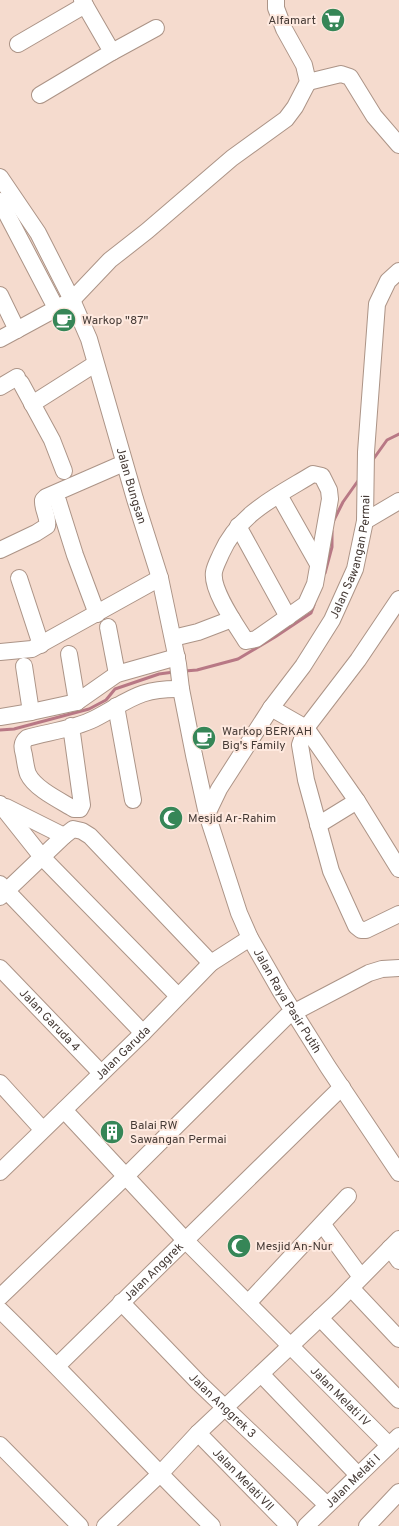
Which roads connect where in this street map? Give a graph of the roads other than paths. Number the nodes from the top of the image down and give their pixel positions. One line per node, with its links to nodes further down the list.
1 (276, 0): 6 (street)
2 (84, 3): 4 (street); 5 (street)
3 (156, 28): 5 (street)
4 (18, 44)
5 (112, 52): 7 (street)
6 (308, 82): 8 (street); 12 (street)
7 (40, 95)
8 (399, 145)
9 (2, 190): 12 (street, Jalan Bungsan); 13 (street)
10 (399, 271): 24 (street, Jalan Sawangan Permai)
11 (0, 295): 14 (street)
12 (72, 300): 13 (street); 16 (street, Jalan Bungsan)
13 (56, 308): 14 (street)
14 (17, 330): 15 (street)
15 (0, 339)
16 (95, 364): 18 (street); 19 (street, Jalan Bungsan)
17 (0, 387): 18 (street)
18 (32, 404): 20 (street)
19 (124, 463): 26 (street); 29 (street, Jalan Bungsan)
20 (64, 471)
21 (278, 495): 25 (street); 27 (street); 27 (street)
22 (58, 501): 31 (street)
23 (399, 501): 24 (street)
24 (365, 520): 44 (street, Jalan Sawangan Permai)
25 (238, 526): 32 (street); 33 (street)
26 (0, 550)
27 (318, 564): 32 (street)
28 (18, 578): 36 (street)
29 (160, 578): 31 (street); 35 (street, Jalan Bungsan)
30 (399, 599): 48 (street)
31 (97, 614): 36 (street)
32 (288, 617): 33 (street)
33 (232, 619): 35 (street)
34 (108, 626): 41 (street)
35 (173, 638): 40 (street, Jalan Bungsan)
36 (41, 645): 37 (street)
37 (0, 652)
38 (69, 654): 42 (street)
39 (24, 666): 45 (street)
40 (179, 672): 41 (street); 43 (street); 52 (street, Jalan Bungsan)
41 (117, 674): 42 (street)
42 (78, 702): 45 (street)
43 (116, 706): 47 (street); 49 (street)
44 (271, 708): 48 (street); 52 (street, Jalan Sawangan Permai)
45 (31, 712): 46 (street)
46 (0, 717)
47 (71, 726): 47 (street)
48 (306, 728): 50 (street); 53 (street)
49 (133, 800)
50 (357, 801): 53 (street); 56 (street)
51 (0, 804): 54 (street); 55 (street)
52 (207, 814): 59 (street, Jalan Raya Pasir Putih)
53 (318, 825): 58 (street)
54 (64, 836): 55 (street); 60 (street)
55 (42, 857): 57 (street); 63 (street)
56 (399, 869)
57 (2, 890): 65 (street)
58 (399, 914)
59 (250, 938): 60 (street, Jalan Garuda); 64 (street, Jalan Raya Pasir Putih)
60 (211, 963): 63 (street, Jalan Garuda)
61 (0, 968): 66 (street, Jalan Garuda 4)
62 (399, 968): 64 (street)
63 (178, 996): 65 (street, Jalan Garuda)
64 (294, 1011): 68 (street, Jalan Raya Pasir Putih); 73 (street)
65 (143, 1034): 66 (street, Jalan Garuda)
66 (101, 1073): 69 (street, Jalan Garuda)
67 (0, 1082): 70 (street)
68 (342, 1087): 72 (street, Jalan Raya Pasir Putih); 76 (street, Jalan Anggrek)
69 (64, 1110): 70 (street, Jalan Garuda); 73 (street, Jalan Melati IV)
70 (42, 1129): 71 (street, Jalan Garuda)
71 (0, 1172)
72 (399, 1173)
73 (126, 1176): 76 (street, Jalan Melati IV); 79 (street)
74 (348, 1196): 75 (street)
75 (323, 1225): 78 (street); 81 (street)
76 (185, 1240): 80 (street, Jalan Anggrek); 81 (street, Jalan Melati IV)
77 (396, 1249): 78 (street)
78 (356, 1283): 83 (street); 84 (street)
79 (0, 1297)
80 (120, 1302): 86 (street, Jalan Anggrek); 89 (street, Jalan Anggrek 3)
81 (248, 1303): 85 (street, Jalan Melati IV)
82 (0, 1310): 86 (street)
83 (320, 1318): 85 (street); 88 (street)
84 (399, 1339)
85 (290, 1346): 87 (street); 91 (street, Jalan Melati IV)
86 (57, 1366): 93 (street)
87 (261, 1374): 89 (street); 94 (street)
88 (399, 1400)
89 (225, 1407): 90 (street); 96 (street, Jalan Anggrek 3)
90 (198, 1433): 93 (street); 100 (street, Jalan Melati VII)
91 (394, 1440): 94 (street, Jalan Melati I)
92 (0, 1445): 97 (street)
93 (160, 1474): 98 (street); 99 (street)
94 (358, 1475): 96 (street, Jalan Melati I)
95 (399, 1492): 102 (street)
96 (327, 1505): 101 (street, Jalan Melati I)
97 (80, 1526)
98 (105, 1526)
99 (212, 1526)
100 (289, 1526)
101 (306, 1526)
102 (367, 1526)

